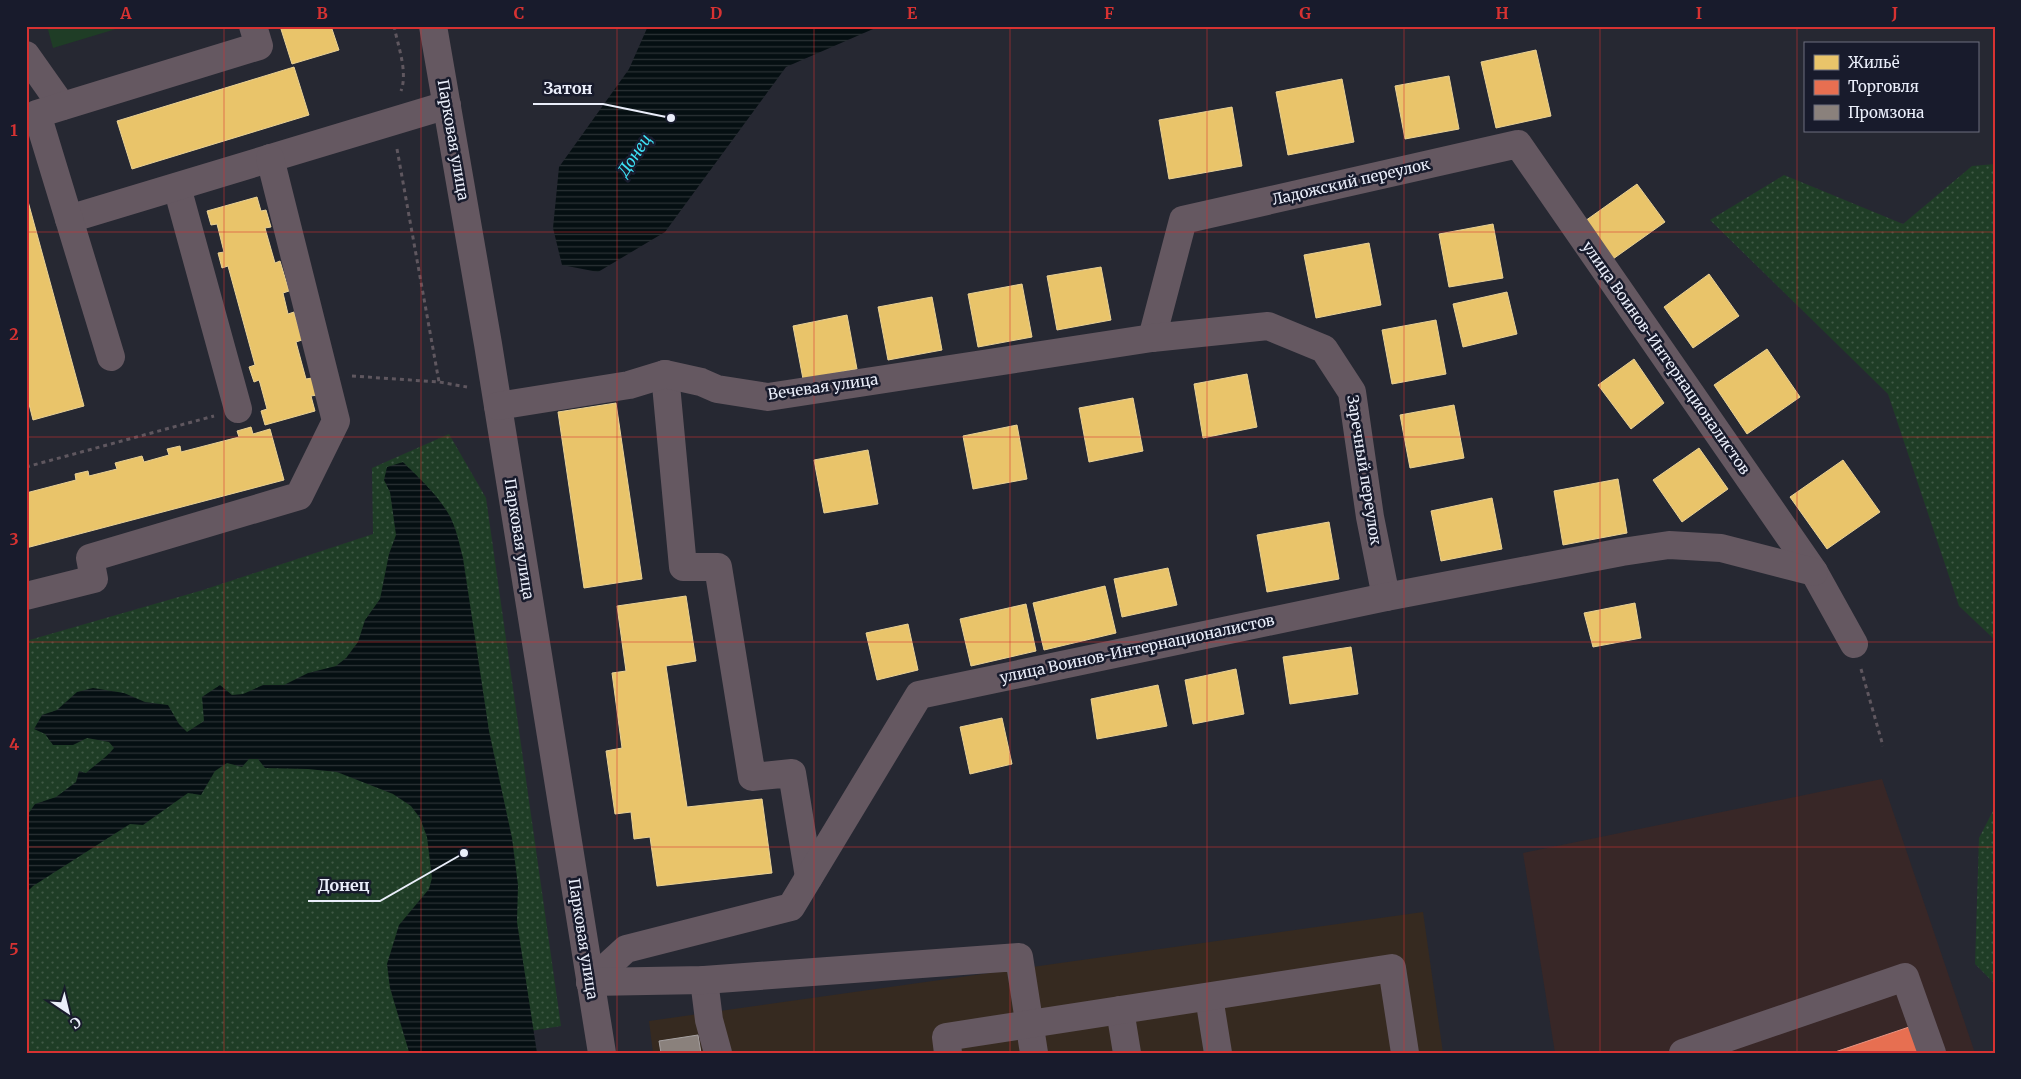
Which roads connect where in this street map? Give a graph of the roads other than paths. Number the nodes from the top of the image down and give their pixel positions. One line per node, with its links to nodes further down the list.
1 (252, 26): 5 (street)
2 (433, 26): 4 (street, Парковая улица)
3 (26, 55): 5 (street)
4 (447, 105): 7 (street); 13 (street, Парковая улица)
5 (62, 106): 9 (street)
6 (1518, 144): 10 (street, Ладожский переулок); 15 (street, улица Воинов-Интернационалистов)
7 (270, 158): 8 (street); 16 (street)
8 (177, 187): 9 (street); 14 (street)
9 (69, 219): 11 (street)
10 (1152, 338): 12 (street, Вечевая улица); 17 (street, Заречный переулок)
11 (111, 357)
12 (665, 374): 13 (street, Вечевая улица); 19 (street)
13 (497, 396): 21 (street, Парковая улица)
14 (238, 409)
15 (1814, 572): 17 (street, улица Воинов-Интернационалистов); 18 (street, улица Воинов-Интернационалистов)
16 (26, 596)
17 (1386, 597): 19 (street, улица Воинов-Интернационалистов)
18 (1854, 644)
19 (810, 877): 21 (street, улица Воинов-Интернационалистов)
20 (704, 980): 21 (street); 24 (street); 26 (street)
21 (590, 982): 25 (street, Парковая улица)
22 (1209, 997): 23 (street); 30 (street); 31 (street)
23 (1120, 1010): 24 (street); 29 (street)
24 (1030, 1024): 27 (street); 28 (street)
25 (602, 1053)
26 (718, 1053)
27 (948, 1053)
28 (1034, 1053)
29 (1127, 1053)
30 (1218, 1053)
31 (1405, 1053)
32 (1683, 1053): 33 (street)
33 (1932, 1053)

